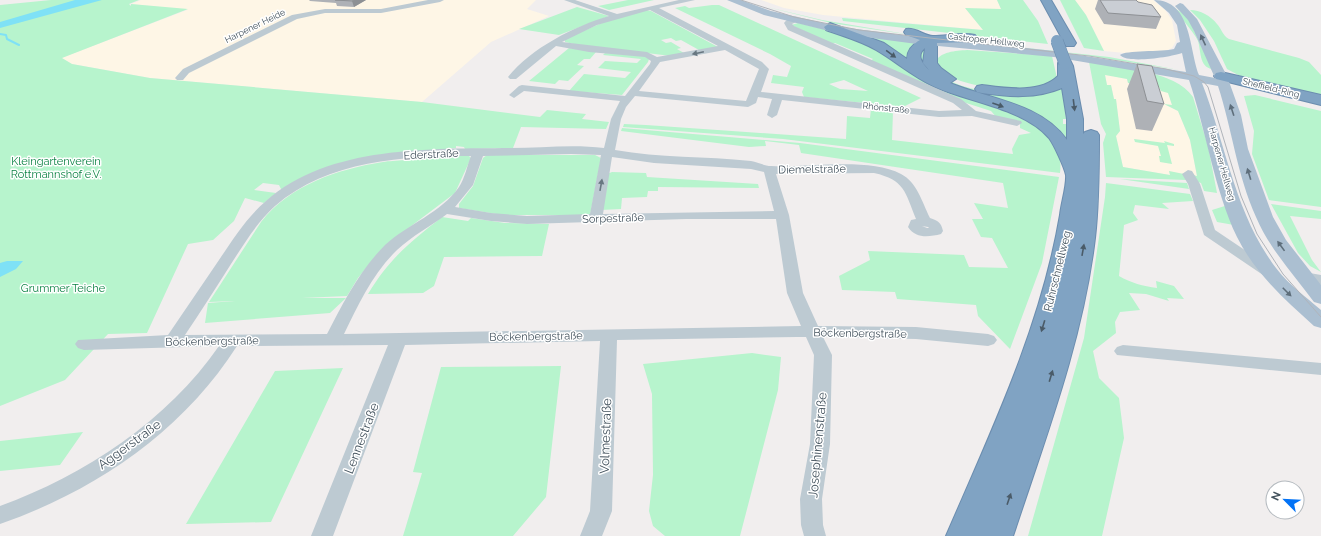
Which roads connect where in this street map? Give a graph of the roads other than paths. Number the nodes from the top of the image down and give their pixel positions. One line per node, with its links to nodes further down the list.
1 (440, 0): 32 (street, Harpener Heide)
2 (568, 0): 11 (street)
3 (691, 0): 12 (street)
4 (732, 0): 14 (main road, Castroper Hellweg)
5 (753, 0): 16 (main road, Castroper Hellweg)
6 (1034, 0): 20 (highway, Ruhrschnellweg)
7 (1046, 0): 20 (highway, Ruhrschnellweg)
8 (1057, 0): 20 (highway)
9 (1159, 0): 22 (main road, Harpener Hellweg)
10 (1173, 0): 33 (main road, one-way to 10)
11 (579, 2): 13 (street)
12 (652, 8): 13 (street); 21 (street)
13 (617, 16): 19 (street)
14 (795, 20): 15 (main road, Castroper Hellweg); 43 (street)
15 (830, 27): 18 (main road, Castroper Hellweg); 34 (highway, one-way to 34)
16 (910, 32): 17 (main road, Castroper Hellweg); 18 (highway)
17 (971, 38): 18 (highway); 25 (main road, Castroper Hellweg)
18 (929, 41): 23 (main road, Castroper Hellweg); 27 (highway); 34 (highway)
19 (555, 43): 26 (street); 31 (street)
20 (1068, 44): 28 (highway, Ruhrschnellweg); 28 (highway, Ruhrschnellweg, bridge)
21 (726, 47): 26 (street, one-way to 26); 35 (street)
22 (1187, 47): 25 (main road); 30 (main road, Harpener Hellweg); 33 (main road)
23 (1002, 48): 24 (main road); 29 (main road, Castroper Hellweg)
24 (960, 49): 27 (highway)
25 (1093, 53): 30 (main road, Castroper Hellweg)
26 (656, 60): 38 (street)
27 (930, 60): 28 (highway)
28 (1073, 67): 49 (highway, Ruhrschnellweg, one-way to 49)
29 (1142, 68): 30 (main road, Castroper Hellweg); 36 (main road)
30 (1193, 74): 33 (main road, Castroper Hellweg); 36 (main road, Harpener Hellweg)
31 (513, 77)
32 (180, 78)
33 (1219, 78): 40 (highway, Sheffield-Ring); 41 (highway, Sheffield-Ring); 58 (main road, one-way to 33)
34 (935, 81): 49 (highway, one-way to 49)
35 (756, 91): 38 (street); 39 (street, Rhönstraße)
36 (1200, 92): 55 (main road, Harpener Hellweg)
37 (514, 95): 38 (street)
38 (630, 96): 47 (street)
39 (778, 97): 43 (street, Rhönstraße); 44 (street)
40 (1321, 100)
41 (1321, 106)
42 (1089, 110): 49 (highway, Ruhrschnellweg)
43 (972, 113): 45 (street, Rhönstraße)
44 (772, 115)
45 (1017, 123)
46 (478, 152): 47 (street, Ederstraße); 51 (street); 67 (street, Ederstraße)
47 (607, 152): 48 (street, Ederstraße); 53 (street, one-way to 47)
48 (769, 170): 52 (street, Diemelstraße); 54 (street, Diemelstraße)
49 (1080, 175): 75 (highway, Ruhrschnellweg, one-way to 75); 76 (highway, Ruhrschnellweg, one-way to 49)
50 (1191, 179): 56 (street)
51 (444, 209): 53 (street, Sorpestraße); 65 (street)
52 (782, 215): 53 (street, Sorpestraße); 61 (street, Diemelstraße)
53 (596, 218)
54 (924, 221)
55 (1246, 237): 56 (street); 57 (main road, Harpener Hellweg)
56 (1219, 238): 57 (street)
57 (1269, 272): 58 (main road); 60 (main road, Harpener Hellweg, one-way to 60)
58 (1313, 278): 59 (main road)
59 (1321, 298)
60 (1321, 321)
61 (813, 332): 62 (street, Böckenbergstraße); 66 (street, Böckenbergstraße); 74 (street, Josephinenstraße)
62 (609, 334): 63 (street, Böckenbergstraße); 72 (street, Volmestraße)
63 (399, 339): 65 (street, Böckenbergstraße); 73 (street, Lennestraße)
64 (232, 340): 65 (street, Böckenbergstraße); 67 (street, Böckenbergstraße); 71 (street, Aggerstraße)
65 (332, 340)
66 (988, 340)
67 (173, 341): 68 (street, Böckenbergstraße)
68 (84, 344)
69 (1123, 351): 70 (street)
70 (1321, 370)
71 (0, 515)
72 (594, 535)
73 (322, 536)
74 (815, 536)
75 (963, 536)
76 (996, 536)

